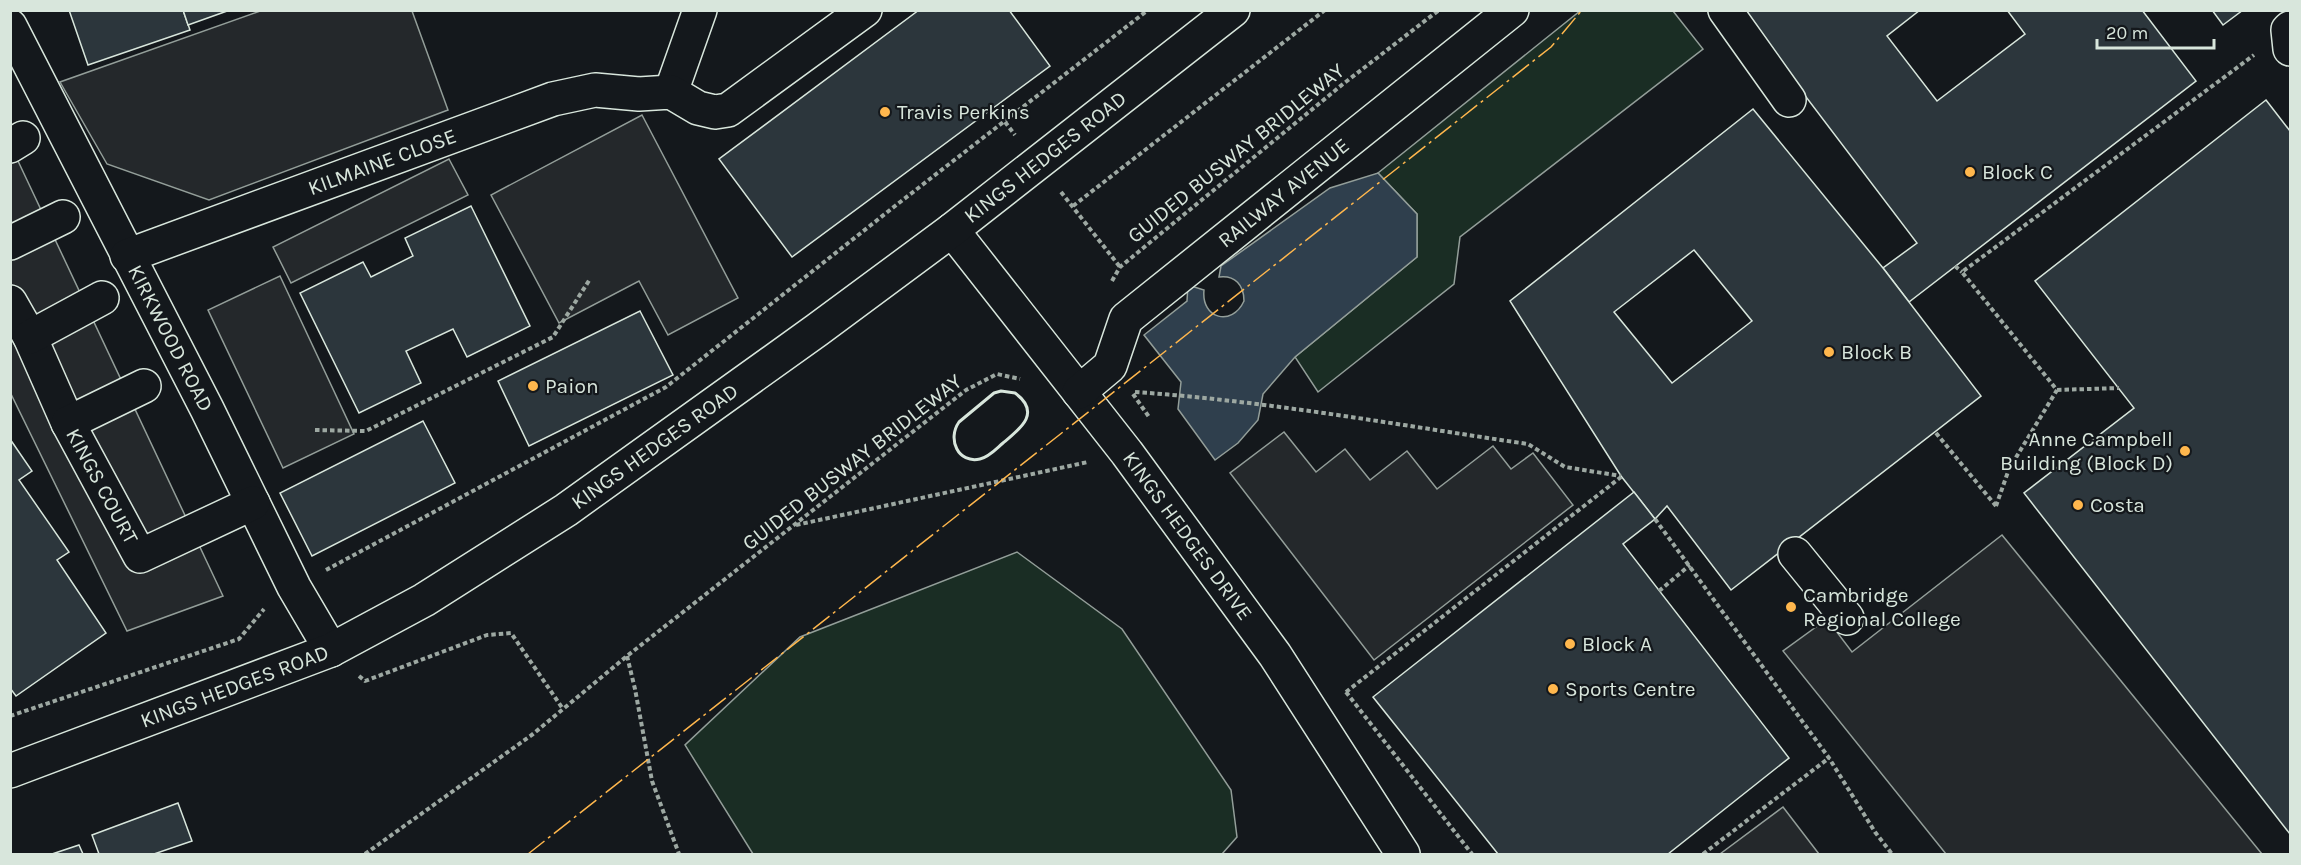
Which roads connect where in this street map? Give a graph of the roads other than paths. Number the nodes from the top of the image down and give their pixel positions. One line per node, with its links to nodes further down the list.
1 (700, 10): 7 (street)
2 (865, 10): 7 (street)
3 (1233, 10): 10 (street, KINGS HEDGES ROAD)
4 (1512, 10): 17 (street, RAILWAY AVENUE)
5 (1725, 10): 8 (street)
6 (12, 31): 12 (street, KIRKWOOD ROAD)
7 (655, 93): 12 (street, KILMAINE CLOSE)
8 (1789, 100)
9 (63, 217): 11 (street)
10 (952, 230): 17 (street, KINGS HEDGES DRIVE); 22 (street, KINGS HEDGES ROAD)
11 (10, 243)
12 (127, 256): 19 (street, KIRKWOOD ROAD)
13 (102, 298): 15 (street)
14 (10, 302): 15 (street, KINGS COURT)
15 (30, 337): 18 (street, KINGS COURT)
16 (144, 386): 18 (street)
17 (1079, 392): 24 (street, KINGS HEDGES DRIVE)
18 (68, 423): 19 (street, KINGS COURT)
19 (253, 503): 22 (street, KIRKWOOD ROAD)
20 (1795, 554): 21 (street)
21 (1847, 618)
22 (331, 650): 23 (street, KINGS HEDGES ROAD)
23 (10, 771)
24 (1403, 855)

